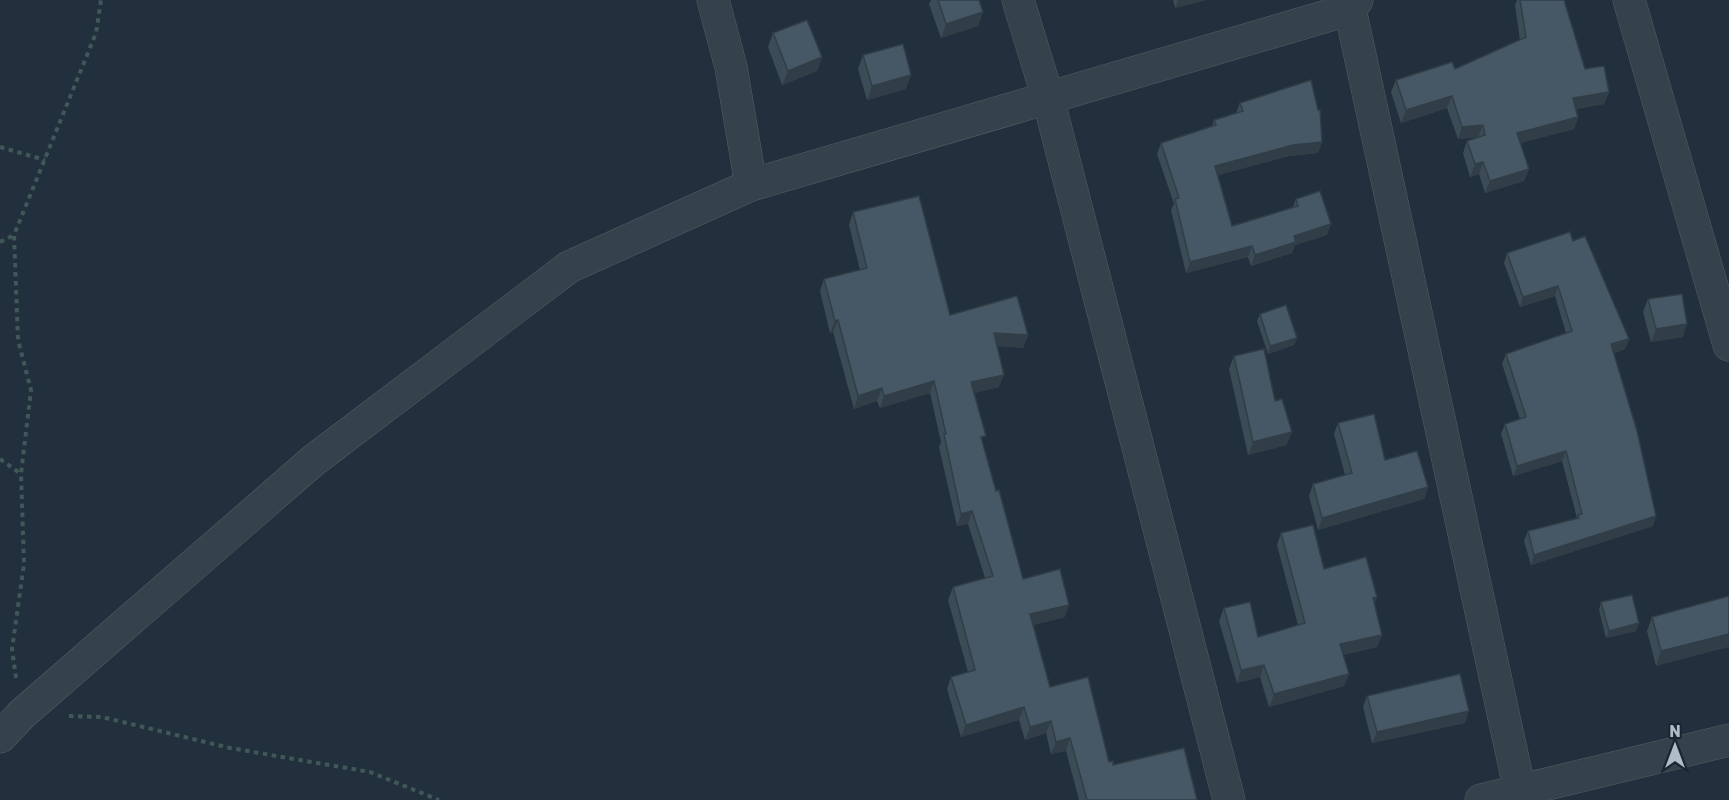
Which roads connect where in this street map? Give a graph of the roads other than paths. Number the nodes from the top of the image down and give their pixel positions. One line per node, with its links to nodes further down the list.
1 (713, 0): 6 (street)
2 (1018, 0): 5 (street)
3 (1629, 0): 7 (street)
4 (1352, 3): 5 (street); 10 (street)
5 (1048, 98): 6 (street); 11 (street)
6 (751, 185): 8 (street)
7 (1729, 345)
8 (0, 737)
9 (1729, 740): 10 (street)
10 (1520, 791): 12 (street)
11 (1229, 800)
12 (1481, 800)

